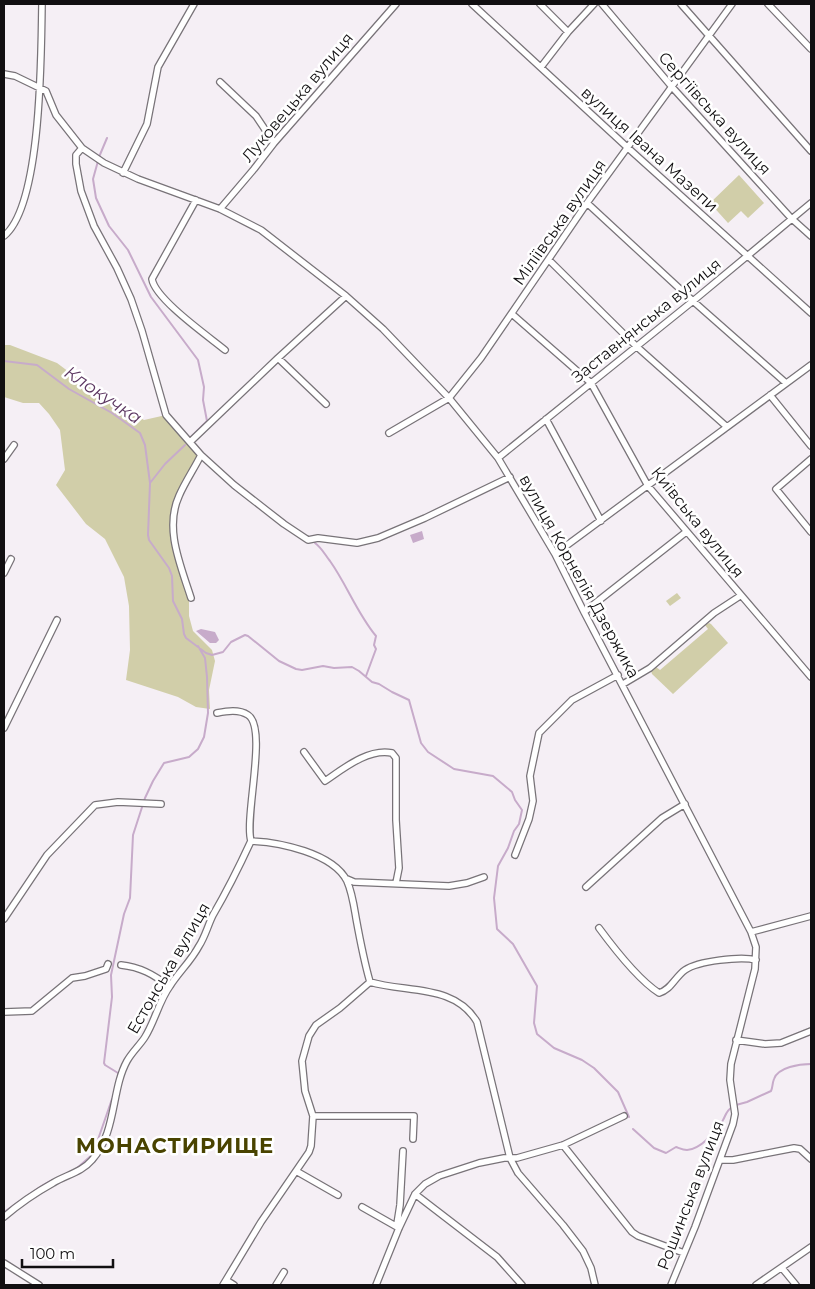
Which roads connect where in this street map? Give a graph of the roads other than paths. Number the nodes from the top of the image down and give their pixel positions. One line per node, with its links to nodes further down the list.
1 (42, 4): 18 (street)
2 (194, 4): 23 (street)
3 (396, 4): 19 (street, Луковецька вулиця)
4 (472, 4): 14 (street, вулиця Івана Мазепи)
5 (540, 4): 11 (street)
6 (594, 4): 11 (street)
7 (602, 4): 17 (street, Сергіївська вулиця)
8 (681, 4): 12 (street)
9 (732, 4): 12 (street, Міліївська вулиця)
10 (768, 4): 13 (street)
11 (568, 32): 14 (street)
12 (708, 36): 17 (street, Міліївська вулиця); 22 (street)
13 (811, 49)
14 (540, 67): 21 (street, вулиця Івана Мазепи)
15 (4, 74): 18 (street)
16 (220, 82): 19 (street)
17 (672, 87): 21 (street, Міліївська вулиця); 28 (street, Сергіївська вулиця)
18 (40, 88): 20 (street, вулиця Корнелія Дзержика); 29 (street)
19 (274, 143): 27 (street, Луковецька вулиця)
20 (82, 148): 23 (street, вулиця Корнелія Дзержика); 49 (street)
21 (628, 148): 25 (street, Міліївська вулиця); 31 (street, вулиця Івана Мазепи)
22 (811, 151)
23 (124, 173): 24 (street, вулиця Корнелія Дзержика)
24 (196, 200): 27 (street, вулиця Корнелія Дзержика); 38 (street)
25 (587, 203): 32 (street, Міліївська вулиця); 34 (street)
26 (811, 203): 28 (street, Заставнянська вулиця)
27 (220, 208): 33 (street, вулиця Корнелія Дзержика)
28 (791, 218): 30 (street, Сергіївська вулиця); 31 (street, Заставнянська вулиця)
29 (4, 236)
30 (811, 236)
31 (748, 255): 34 (street, Заставнянська вулиця); 35 (street, вулиця Івана Мазепи)
32 (549, 260): 36 (street, Міліївська вулиця); 37 (street)
33 (346, 296): 39 (street); 44 (street, вулиця Корнелія Дзержика)
34 (693, 301): 37 (street, Заставнянська вулиця); 42 (street)
35 (811, 312)
36 (512, 314): 41 (street, Київська вулиця); 44 (street, Міліївська вулиця)
37 (636, 346): 41 (street, Заставнянська вулиця); 47 (street)
38 (225, 350)
39 (278, 358): 45 (street); 49 (street)
40 (811, 365): 42 (street)
41 (591, 383): 46 (street, Заставнянська вулиця); 57 (street, Київська вулиця)
42 (786, 383): 43 (street)
43 (770, 395): 47 (street); 51 (street)
44 (449, 398): 48 (street, Міліївська вулиця); 53 (street, вулиця Корнелія Дзержика)
45 (326, 404)
46 (546, 419): 53 (street, Заставнянська вулиця); 58 (street)
47 (727, 427): 57 (street)
48 (389, 433)
49 (190, 442): 52 (street)
50 (14, 445): 54 (street)
51 (811, 446)
52 (201, 455): 56 (street); 65 (street)
53 (498, 458): 56 (street, вулиця Корнелія Дзержика)
54 (4, 459)
55 (811, 459): 60 (street)
56 (510, 477): 61 (street, вулиця Корнелія Дзержика)
57 (648, 486): 58 (street); 59 (street, Київська вулиця)
58 (601, 521): 61 (street)
59 (686, 532): 64 (street, Київська вулиця); 66 (street)
60 (811, 532)
61 (555, 554): 66 (street, вулиця Корнелія Дзержика)
62 (11, 559): 63 (street)
63 (4, 573)
64 (740, 596): 69 (street, Київська вулиця); 70 (street)
65 (191, 598)
66 (584, 612): 68 (street, вулиця Корнелія Дзержика)
67 (57, 620): 72 (street)
68 (618, 675): 70 (street, вулиця Корнелія Дзержика); 77 (street)
69 (811, 677)
70 (623, 684): 75 (street, вулиця Корнелія Дзержика)
71 (217, 713): 76 (street, Естонська вулиця)
72 (4, 728)
73 (304, 752): 80 (street)
74 (161, 804): 83 (street)
75 (685, 804): 81 (street); 85 (street, вулиця Корнелія Дзержика)
76 (251, 841): 79 (street); 90 (street, Естонська вулиця)
77 (515, 855)
78 (484, 877): 80 (street)
79 (347, 880): 80 (street); 89 (street)
80 (396, 883)
81 (586, 887)
82 (811, 916): 85 (street)
83 (4, 919)
84 (599, 928): 86 (street)
85 (751, 932): 86 (street, вулиця Корнелія Дзержика)
86 (756, 960): 93 (street, вулиця Корнелія Дзержика)
87 (108, 964): 91 (street)
88 (120, 964): 90 (street)
89 (370, 982): 95 (street); 100 (street)
90 (169, 987): 107 (street, Естонська вулиця)
91 (4, 1012)
92 (811, 1030): 93 (street)
93 (736, 1040): 94 (street, вулиця Корнелія Дзержика)
94 (734, 1114): 102 (street, Рошинська вулиця)
95 (313, 1116): 97 (street); 103 (street)
96 (624, 1116): 98 (street)
97 (413, 1140)
98 (563, 1145): 100 (street); 110 (street)
99 (403, 1151): 108 (street)
100 (510, 1158): 104 (street); 120 (street)
101 (811, 1159): 102 (street)
102 (721, 1160): 110 (street, Рошинська вулиця)
103 (296, 1171): 105 (street); 114 (street)
104 (415, 1194): 108 (street); 119 (street)
105 (338, 1195)
106 (362, 1207): 108 (street)
107 (4, 1217)
108 (399, 1228): 118 (street)
109 (811, 1247): 112 (street)
110 (684, 1253): 121 (street, Рошинська вулиця)
111 (4, 1263): 115 (street)
112 (782, 1268): 122 (street); 123 (street)
113 (284, 1272): 117 (street)
114 (224, 1283): 116 (street)
115 (36, 1285)
116 (234, 1285)
117 (276, 1285)
118 (376, 1285)
119 (522, 1285)
120 (594, 1285)
121 (671, 1285)
122 (756, 1285)
123 (796, 1285)

